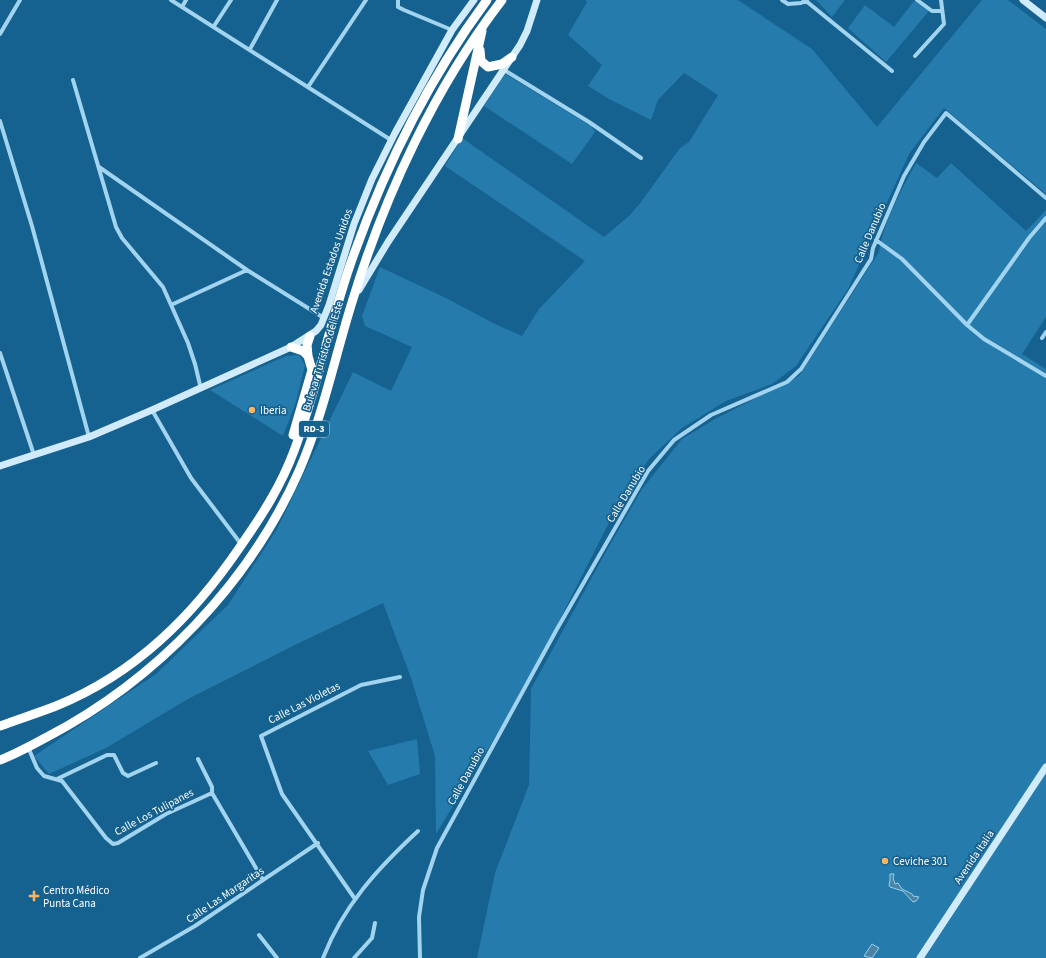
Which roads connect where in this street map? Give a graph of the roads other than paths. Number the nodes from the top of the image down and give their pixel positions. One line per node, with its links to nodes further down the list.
1 (20, 0): 24 (street)
2 (171, 0): 18 (street)
3 (186, 0): 18 (street)
4 (231, 0): 22 (street)
5 (277, 0): 26 (street)
6 (366, 0): 32 (street)
7 (392, 0): 17 (street)
8 (474, 0): 23 (street, Avenida Estados Unidos)
9 (487, 0): 58 (highway, Bulevar Turístico del Este / RD-3)
10 (502, 0): 21 (highway, Bulevar Turístico del Este / RD-3)
11 (538, 0): 28 (street)
12 (782, 0): 13 (street)
13 (806, 0): 30 (street)
14 (917, 0): 19 (street)
15 (941, 0): 19 (street)
16 (1023, 0): 20 (street)
17 (398, 1): 23 (street)
18 (182, 7): 22 (street)
19 (941, 11): 27 (street)
20 (1045, 17)
21 (484, 23): 25 (highway); 42 (highway, Bulevar Turístico del Este / RD-3)
22 (214, 26): 26 (street)
23 (452, 30): 35 (street, Avenida Estados Unidos)
24 (0, 34)
25 (480, 43): 28 (highway); 34 (highway)
26 (250, 49): 32 (street)
27 (915, 56)
28 (512, 57): 29 (street)
29 (504, 70): 34 (street); 36 (street)
30 (892, 71)
31 (73, 80): 37 (street)
32 (308, 87): 35 (street)
33 (0, 121): 55 (street)
34 (458, 139): 42 (street)
35 (391, 140): 44 (street, Avenida Estados Unidos)
36 (641, 158)
37 (99, 167): 41 (street); 43 (street)
38 (1046, 198): 40 (street, Calle Danubio)
39 (1046, 218): 45 (street)
40 (876, 240): 45 (street); 79 (street, Calle Danubio)
41 (247, 270): 43 (street); 44 (street)
42 (353, 300): 62 (highway, Bulevar Turístico del Este / RD-3)
43 (171, 305): 53 (street)
44 (324, 318): 47 (street, Avenida Estados Unidos)
45 (967, 325): 52 (street)
46 (1046, 332): 48 (street)
47 (310, 336): 49 (street, Avenida Estados Unidos); 51 (highway)
48 (1042, 338)
49 (291, 347): 51 (highway); 53 (street, Avenida Estados Unidos)
50 (0, 353): 56 (street)
51 (308, 356): 58 (highway)
52 (1046, 376)
53 (201, 389): 54 (street, Avenida Estados Unidos)
54 (152, 410): 55 (street, Avenida Estados Unidos); 59 (street)
55 (89, 437): 56 (street, Avenida Estados Unidos)
56 (34, 455): 57 (street, Avenida Estados Unidos)
57 (0, 466)
58 (260, 518): 59 (highway, Bulevar Turístico del Este / RD-3)
59 (242, 545): 61 (highway, Bulevar Turístico del Este / RD-3)
60 (400, 677): 70 (street, Calle Las Violetas)
61 (0, 726)
62 (28, 747): 64 (highway, Bulevar Turístico del Este / RD-3); 67 (street, Calle Los Tulipanes)
63 (198, 759): 68 (street)
64 (0, 760)
65 (156, 763): 67 (street)
66 (1046, 767): 80 (street, Avenida Italia)
67 (57, 779): 68 (street, Calle Los Tulipanes)
68 (212, 793): 71 (street, Calle Los Tulipanes)
69 (418, 831): 72 (street)
70 (318, 843): 71 (street, Calle Las Margaritas); 72 (street, Calle Las Violetas)
71 (263, 880): 75 (street, Calle Las Margaritas)
72 (355, 899): 77 (street)
73 (375, 922): 78 (street)
74 (259, 935): 76 (street)
75 (140, 958)
76 (276, 958)
77 (323, 958)
78 (354, 958)
79 (420, 958)
80 (920, 958)

